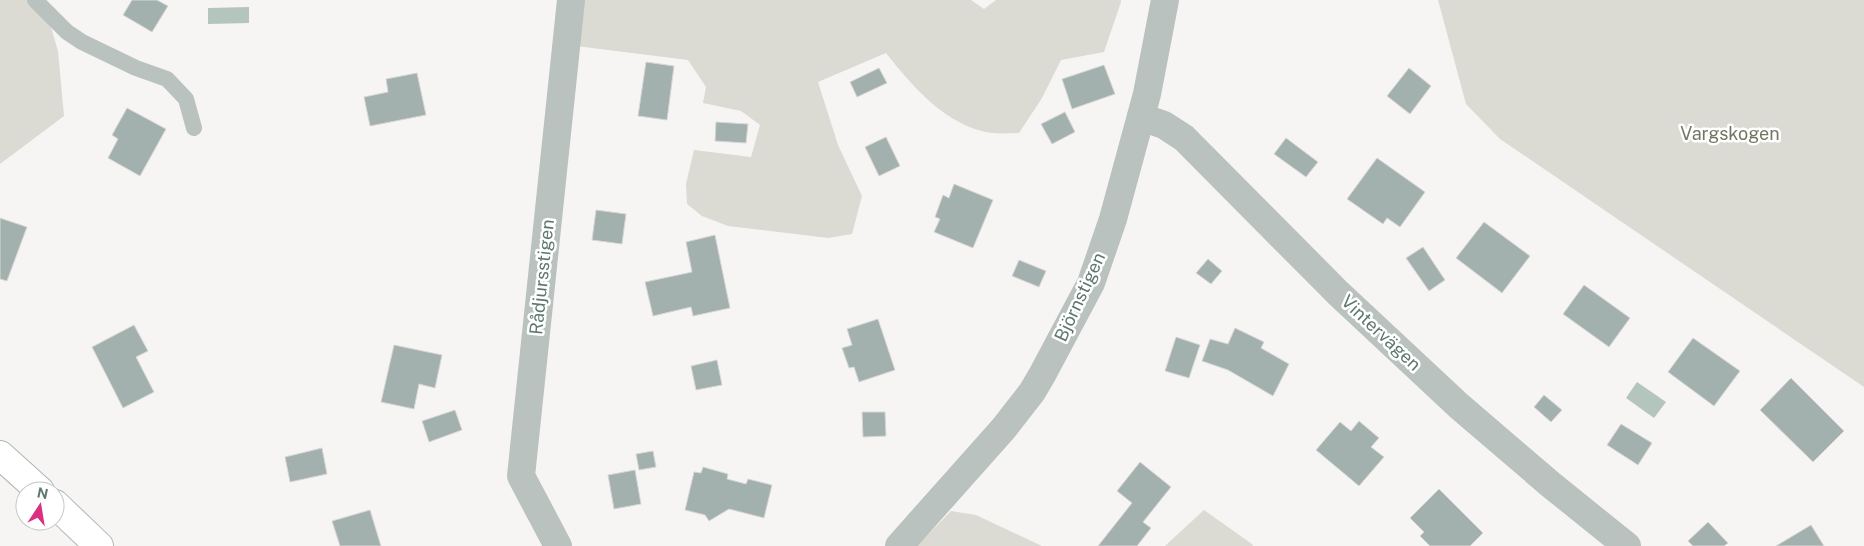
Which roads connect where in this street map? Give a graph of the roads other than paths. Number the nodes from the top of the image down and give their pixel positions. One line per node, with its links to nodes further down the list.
1 (35, 0): 5 (lane)
2 (571, 0): 10 (street, Rådjursstigen)
3 (1165, 0): 4 (street, Björnstigen)
4 (1141, 117): 11 (street, Björnstigen); 12 (street, Vintervägen)
5 (194, 128)
6 (0, 454): 7 (street)
7 (29, 481)
8 (65, 514): 9 (street)
9 (99, 546)
10 (558, 546)
11 (899, 546)
12 (1626, 546)

